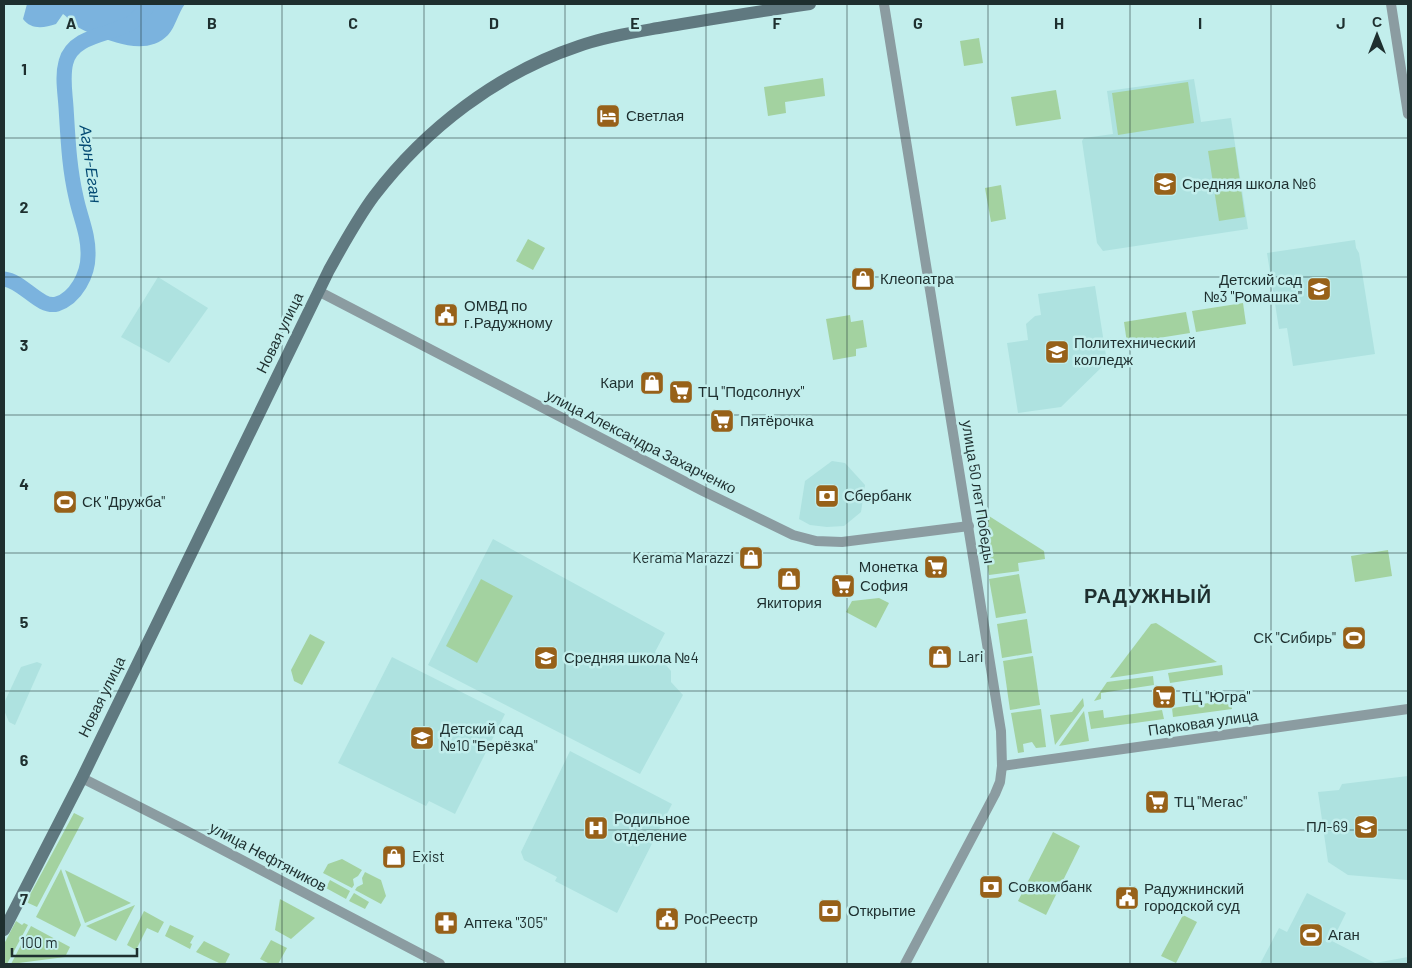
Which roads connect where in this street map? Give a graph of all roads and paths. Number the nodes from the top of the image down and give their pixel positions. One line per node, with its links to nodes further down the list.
1 (810, 4): 5 (street, Новая улица)
2 (884, 4): 6 (street, улица 50 лет Победы)
3 (1390, 4): 4 (street)
4 (1408, 114)
5 (318, 291): 6 (street, улица Александра Захарченко); 9 (street, Новая улица)
6 (969, 526): 8 (street, улица 50 лет Победы)
7 (1408, 709): 8 (street, Парковая улица)
8 (1002, 766): 12 (street, улица 50 лет Победы)
9 (82, 778): 10 (street, Новая улица); 11 (street, улица Нефтяников)
10 (4, 930)
11 (440, 964)
12 (905, 964)

